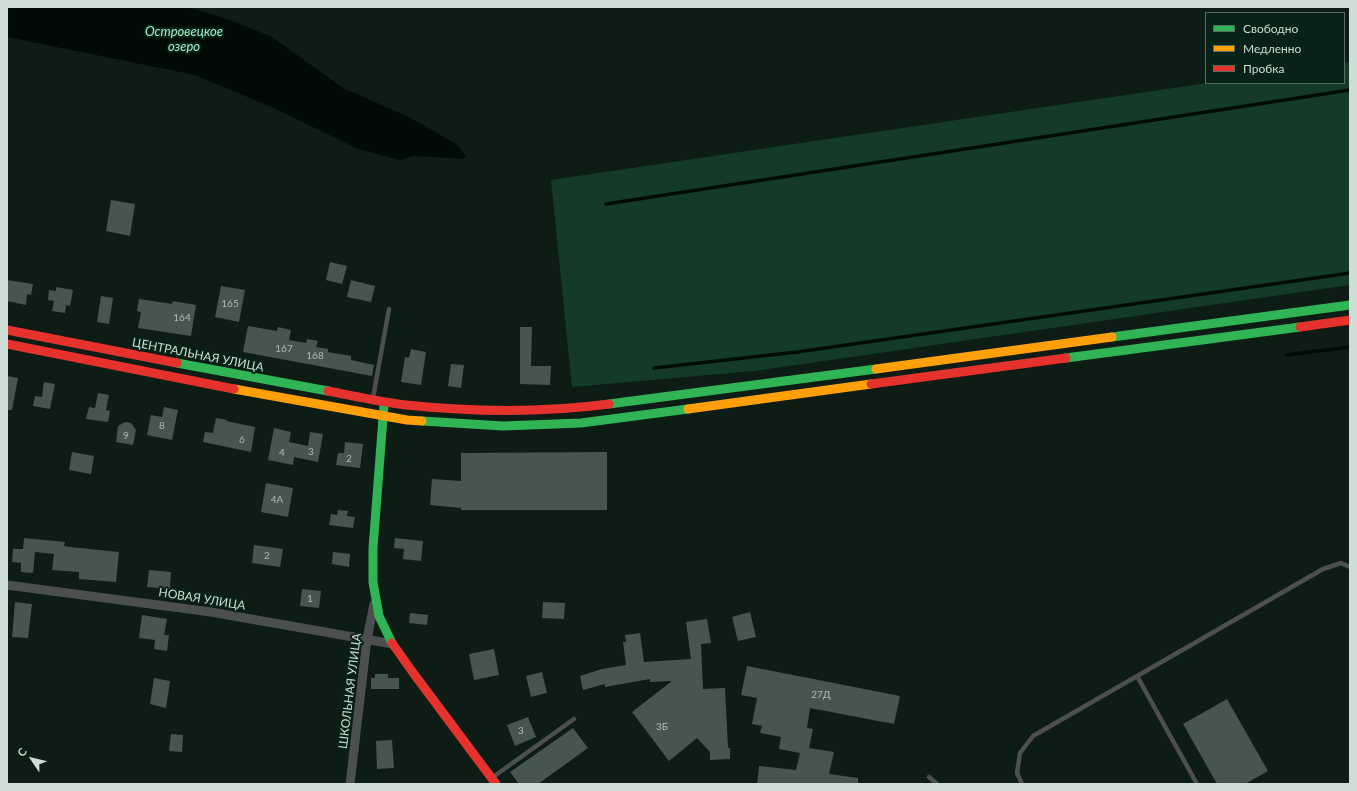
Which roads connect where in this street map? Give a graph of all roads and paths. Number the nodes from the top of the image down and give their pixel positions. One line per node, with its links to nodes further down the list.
1 (1350, 305): 7 (main road, ЦЕНТРАЛЬНАЯ УЛИЦА)
2 (389, 309): 6 (lane)
3 (1350, 320): 8 (main road)
4 (7, 330): 6 (main road, ЦЕНТРАЛЬНАЯ УЛИЦА)
5 (7, 344): 8 (main road)
6 (373, 399): 7 (main road, ЦЕНТРАЛЬНАЯ УЛИЦА)
7 (385, 402): 8 (main road)
8 (383, 415): 11 (main road)
9 (1350, 567): 14 (lane)
10 (7, 585): 12 (street, НОВАЯ УЛИЦА)
11 (375, 600): 12 (street, ШКОЛЬНАЯ УЛИЦА); 13 (main road)
12 (367, 640): 13 (street, НОВАЯ УЛИЦА); 18 (street, ШКОЛЬНАЯ УЛИЦА)
13 (393, 644): 17 (main road)
14 (1137, 676): 20 (lane); 21 (lane)
15 (574, 719): 17 (lane)
16 (929, 777): 19 (lane)
17 (494, 781)
18 (350, 784)
19 (937, 784)
20 (1022, 784)
21 (1197, 784)

